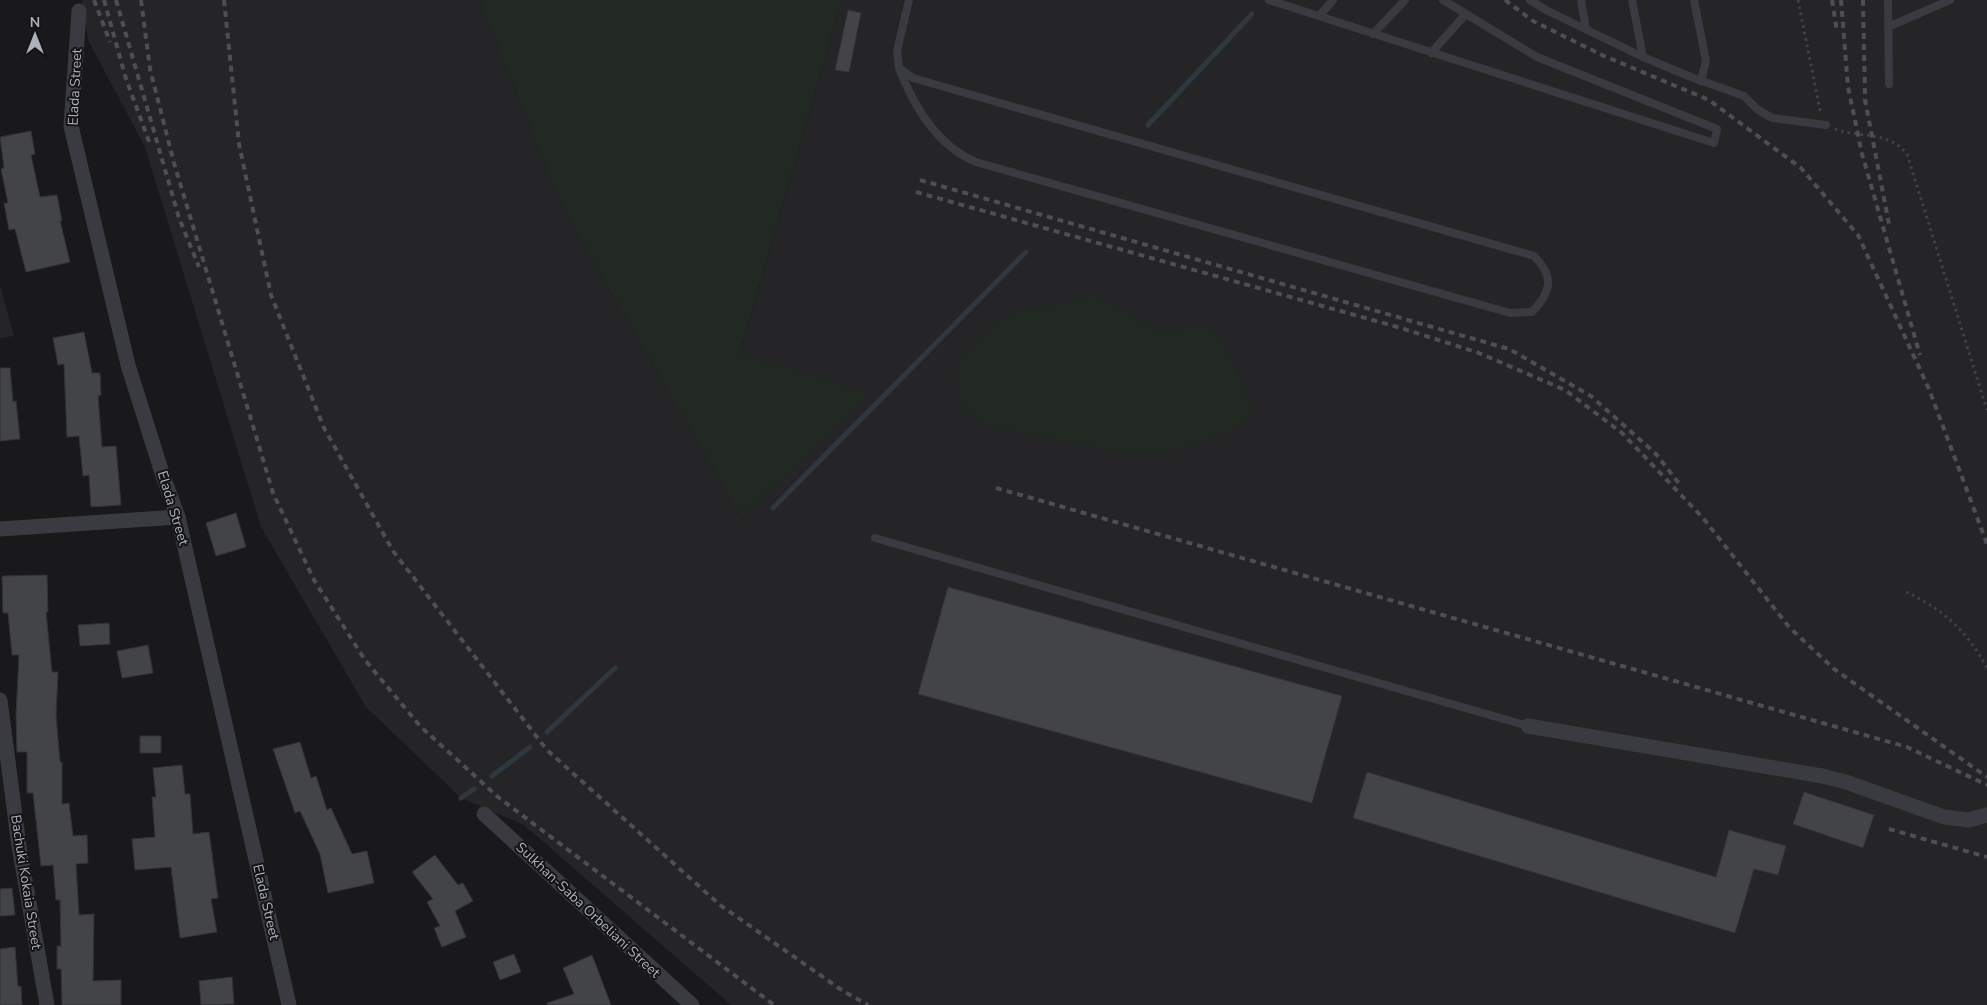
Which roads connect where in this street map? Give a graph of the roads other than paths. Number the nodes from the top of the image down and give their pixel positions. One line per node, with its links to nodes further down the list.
1 (909, 0): 20 (lane)
2 (1269, 0): 14 (lane)
3 (1333, 0): 14 (lane)
4 (1404, 0): 17 (lane)
5 (1443, 0): 13 (lane)
6 (1532, 0): 16 (lane)
7 (1581, 0): 16 (lane)
8 (1632, 0): 19 (lane)
9 (1694, 0): 21 (lane)
10 (1888, 0): 15 (lane)
11 (1950, 0): 15 (lane)
12 (79, 11): 24 (street, Elada Street)
13 (1465, 15): 18 (lane); 18 (lane)
14 (1319, 16): 17 (lane)
15 (1888, 27): 22 (lane)
16 (1586, 29): 19 (lane)
17 (1373, 34): 18 (lane)
18 (1431, 52)
19 (1643, 57): 21 (lane)
20 (900, 68): 20 (lane)
21 (1702, 81): 23 (lane)
22 (1889, 84)
23 (1826, 124)
24 (178, 517): 25 (street); 32 (street, Elada Street)
25 (0, 529)
26 (875, 538): 28 (lane)
27 (0, 700): 31 (street, Bachuki Kokaia Street)
28 (1528, 726): 30 (street)
29 (484, 814): 33 (street, Sulkhan-Saba Orbeliani Street)
30 (1987, 816)
31 (47, 1005)
32 (289, 1005)
33 (692, 1005)

